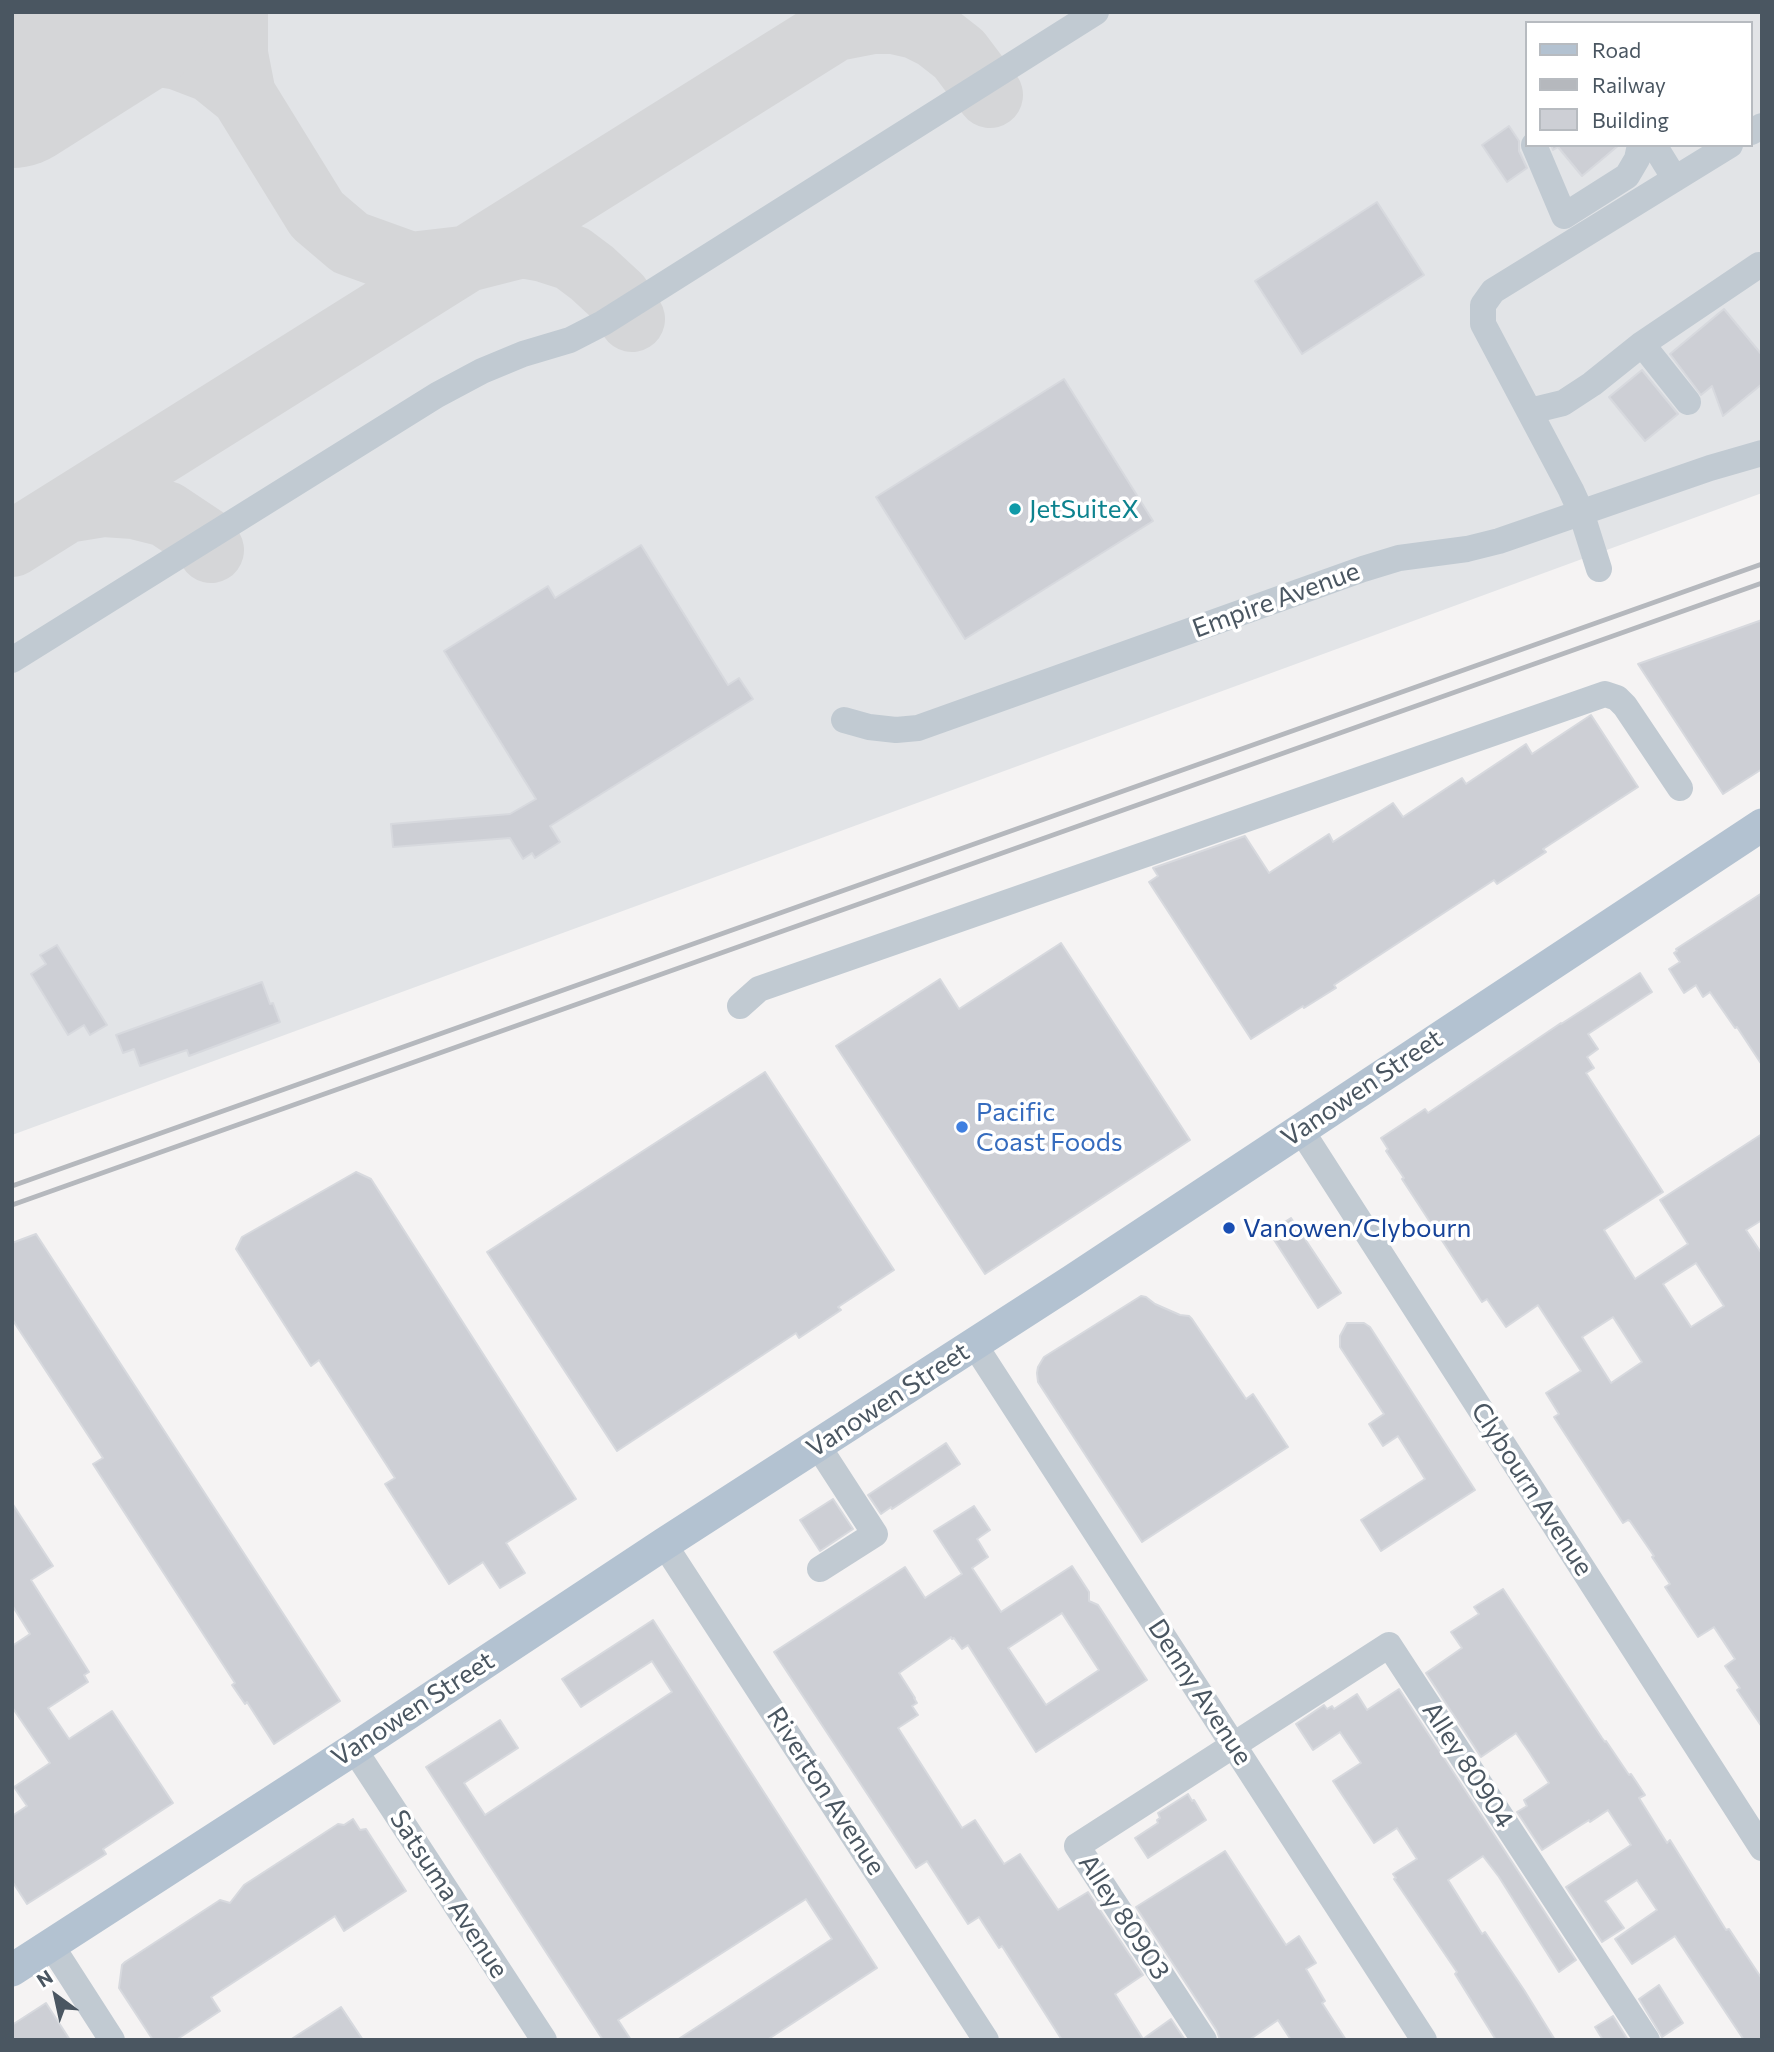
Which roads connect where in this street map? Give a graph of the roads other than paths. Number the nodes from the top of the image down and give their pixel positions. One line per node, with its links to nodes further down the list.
1 (1096, 12): 17 (street)
2 (1535, 147): 3 (street)
3 (1640, 147)
4 (1656, 147): 7 (street)
5 (1675, 147): 7 (street)
6 (1727, 147): 7 (street)
7 (1683, 174): 11 (street)
8 (1759, 265): 9 (street)
9 (1642, 344): 10 (street); 11 (street)
10 (1688, 402)
11 (1534, 410): 15 (street)
12 (1762, 441): 14 (street, Empire Avenue)
13 (1762, 453): 14 (street, Empire Avenue)
14 (1710, 468): 15 (street, Empire Avenue)
15 (1581, 512): 16 (street); 18 (street, Empire Avenue)
16 (1599, 569)
17 (12, 660)
18 (844, 720)
19 (1680, 788): 21 (street)
20 (1762, 825): 22 (main road, Vanowen Street)
21 (740, 1006)
22 (1301, 1130): 23 (main road, Vanowen Street); 29 (street, Clybourn Avenue)
23 (974, 1344): 24 (main road, Vanowen Street); 27 (street, Denny Avenue)
24 (818, 1446): 25 (main road, Vanowen Street); 26 (street)
25 (664, 1544): 28 (main road, Vanowen Street); 34 (street, Riverton Avenue)
26 (820, 1569)
27 (1234, 1744): 35 (street, Alley 80903); 36 (street, Denny Avenue); 37 (street, Alley 80904)
28 (354, 1749): 30 (main road, Vanowen Street); 33 (street, Satsuma Avenue)
29 (1762, 1848)
30 (51, 1945): 31 (main road, Vanowen Street); 32 (street)
31 (12, 1970)
32 (112, 2040)
33 (544, 2040)
34 (986, 2040)
35 (1204, 2040)
36 (1424, 2040)
37 (1647, 2040)

